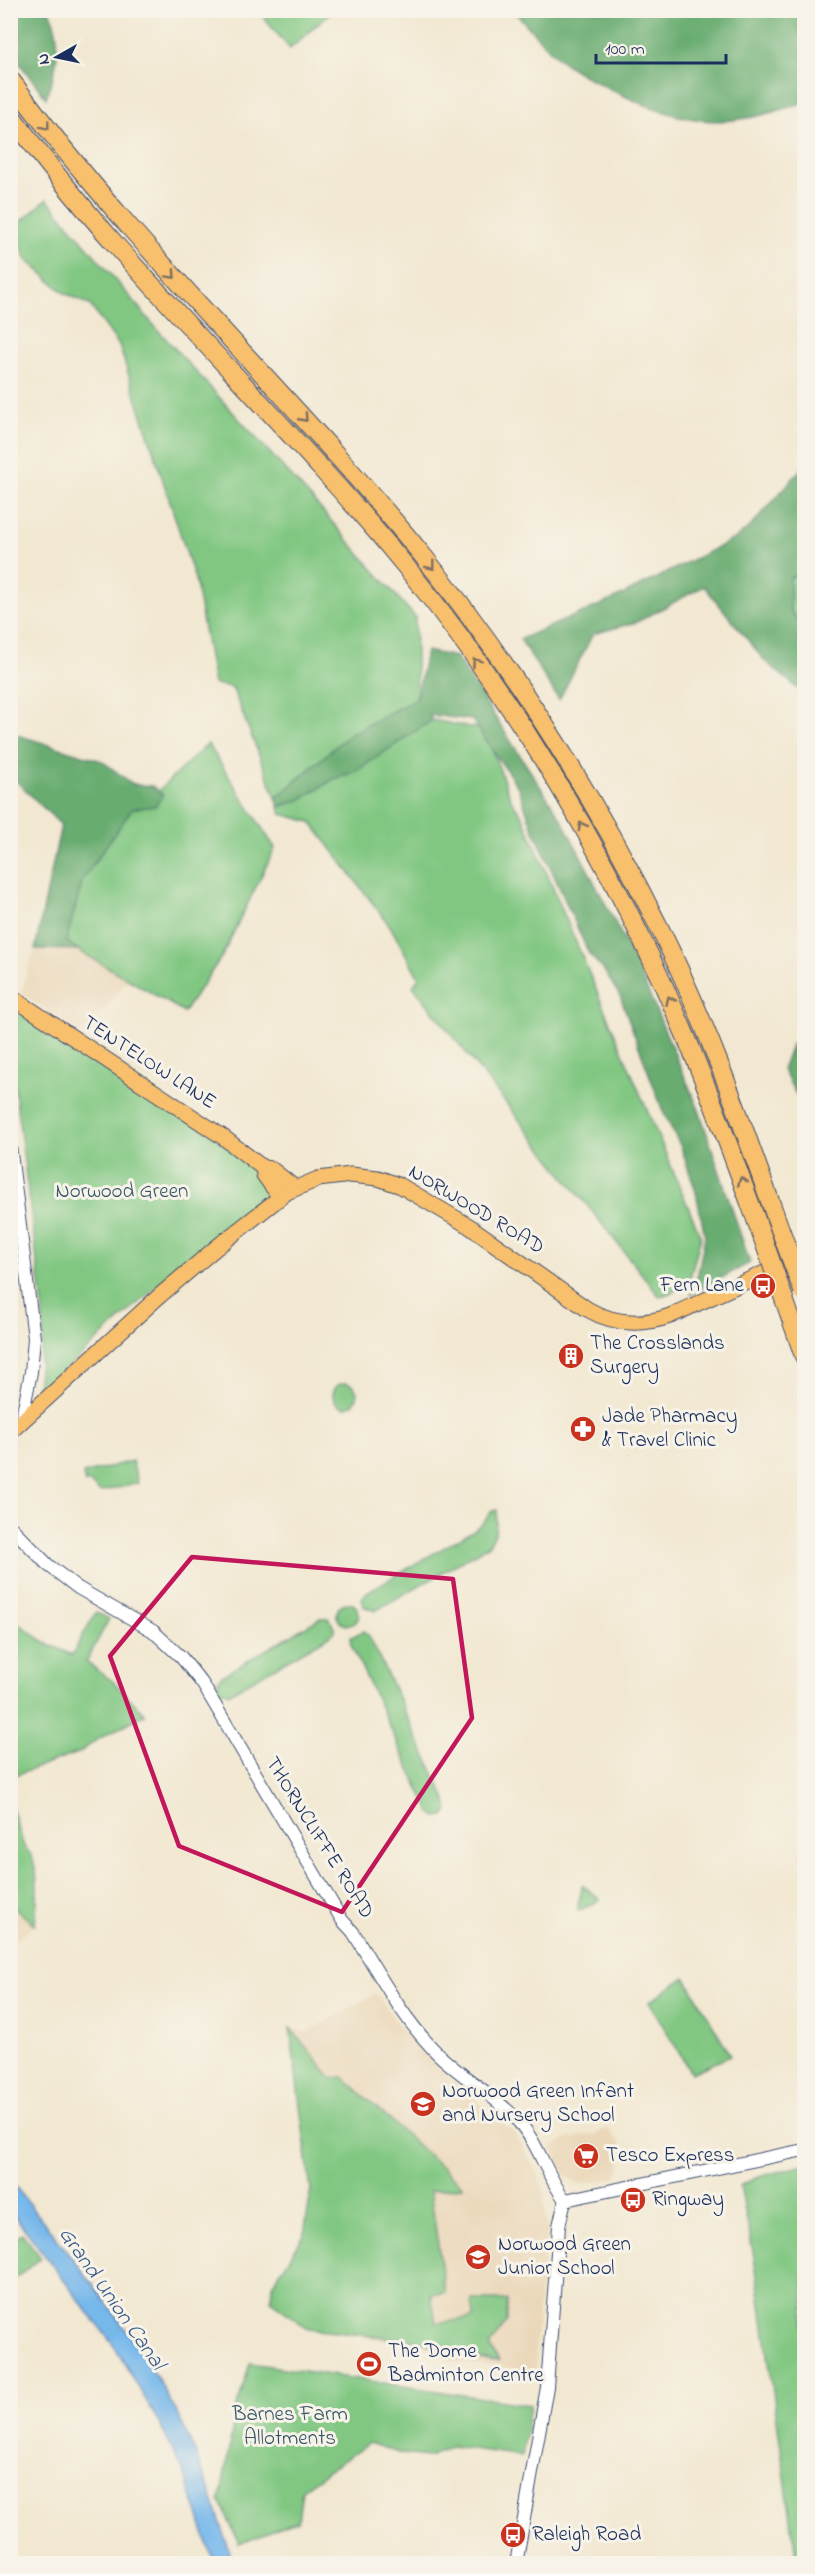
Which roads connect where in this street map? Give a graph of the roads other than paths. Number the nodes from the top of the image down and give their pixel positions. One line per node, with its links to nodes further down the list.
1 (10, 80): 9 (highway, one-way to 9, bridge)
2 (10, 114): 10 (highway, one-way to 2, bridge)
3 (10, 996): 5 (main road, TENTELOW LANE)
4 (10, 1145): 11 (street)
5 (263, 1168): 6 (main road, TENTELOW LANE); 7 (main road, TENTELOW LANE)
6 (295, 1188): 7 (main road, NORWOOD ROAD); 8 (main road, NORWOOD ROAD)
7 (280, 1197): 11 (main road, NORWOOD ROAD)
8 (804, 1255)
9 (804, 1293)
10 (804, 1356)
11 (16, 1427)
12 (10, 1526): 14 (street, THORNCLIFFE ROAD)
13 (804, 2150): 14 (street)
14 (565, 2200): 15 (street)
15 (516, 2564)

